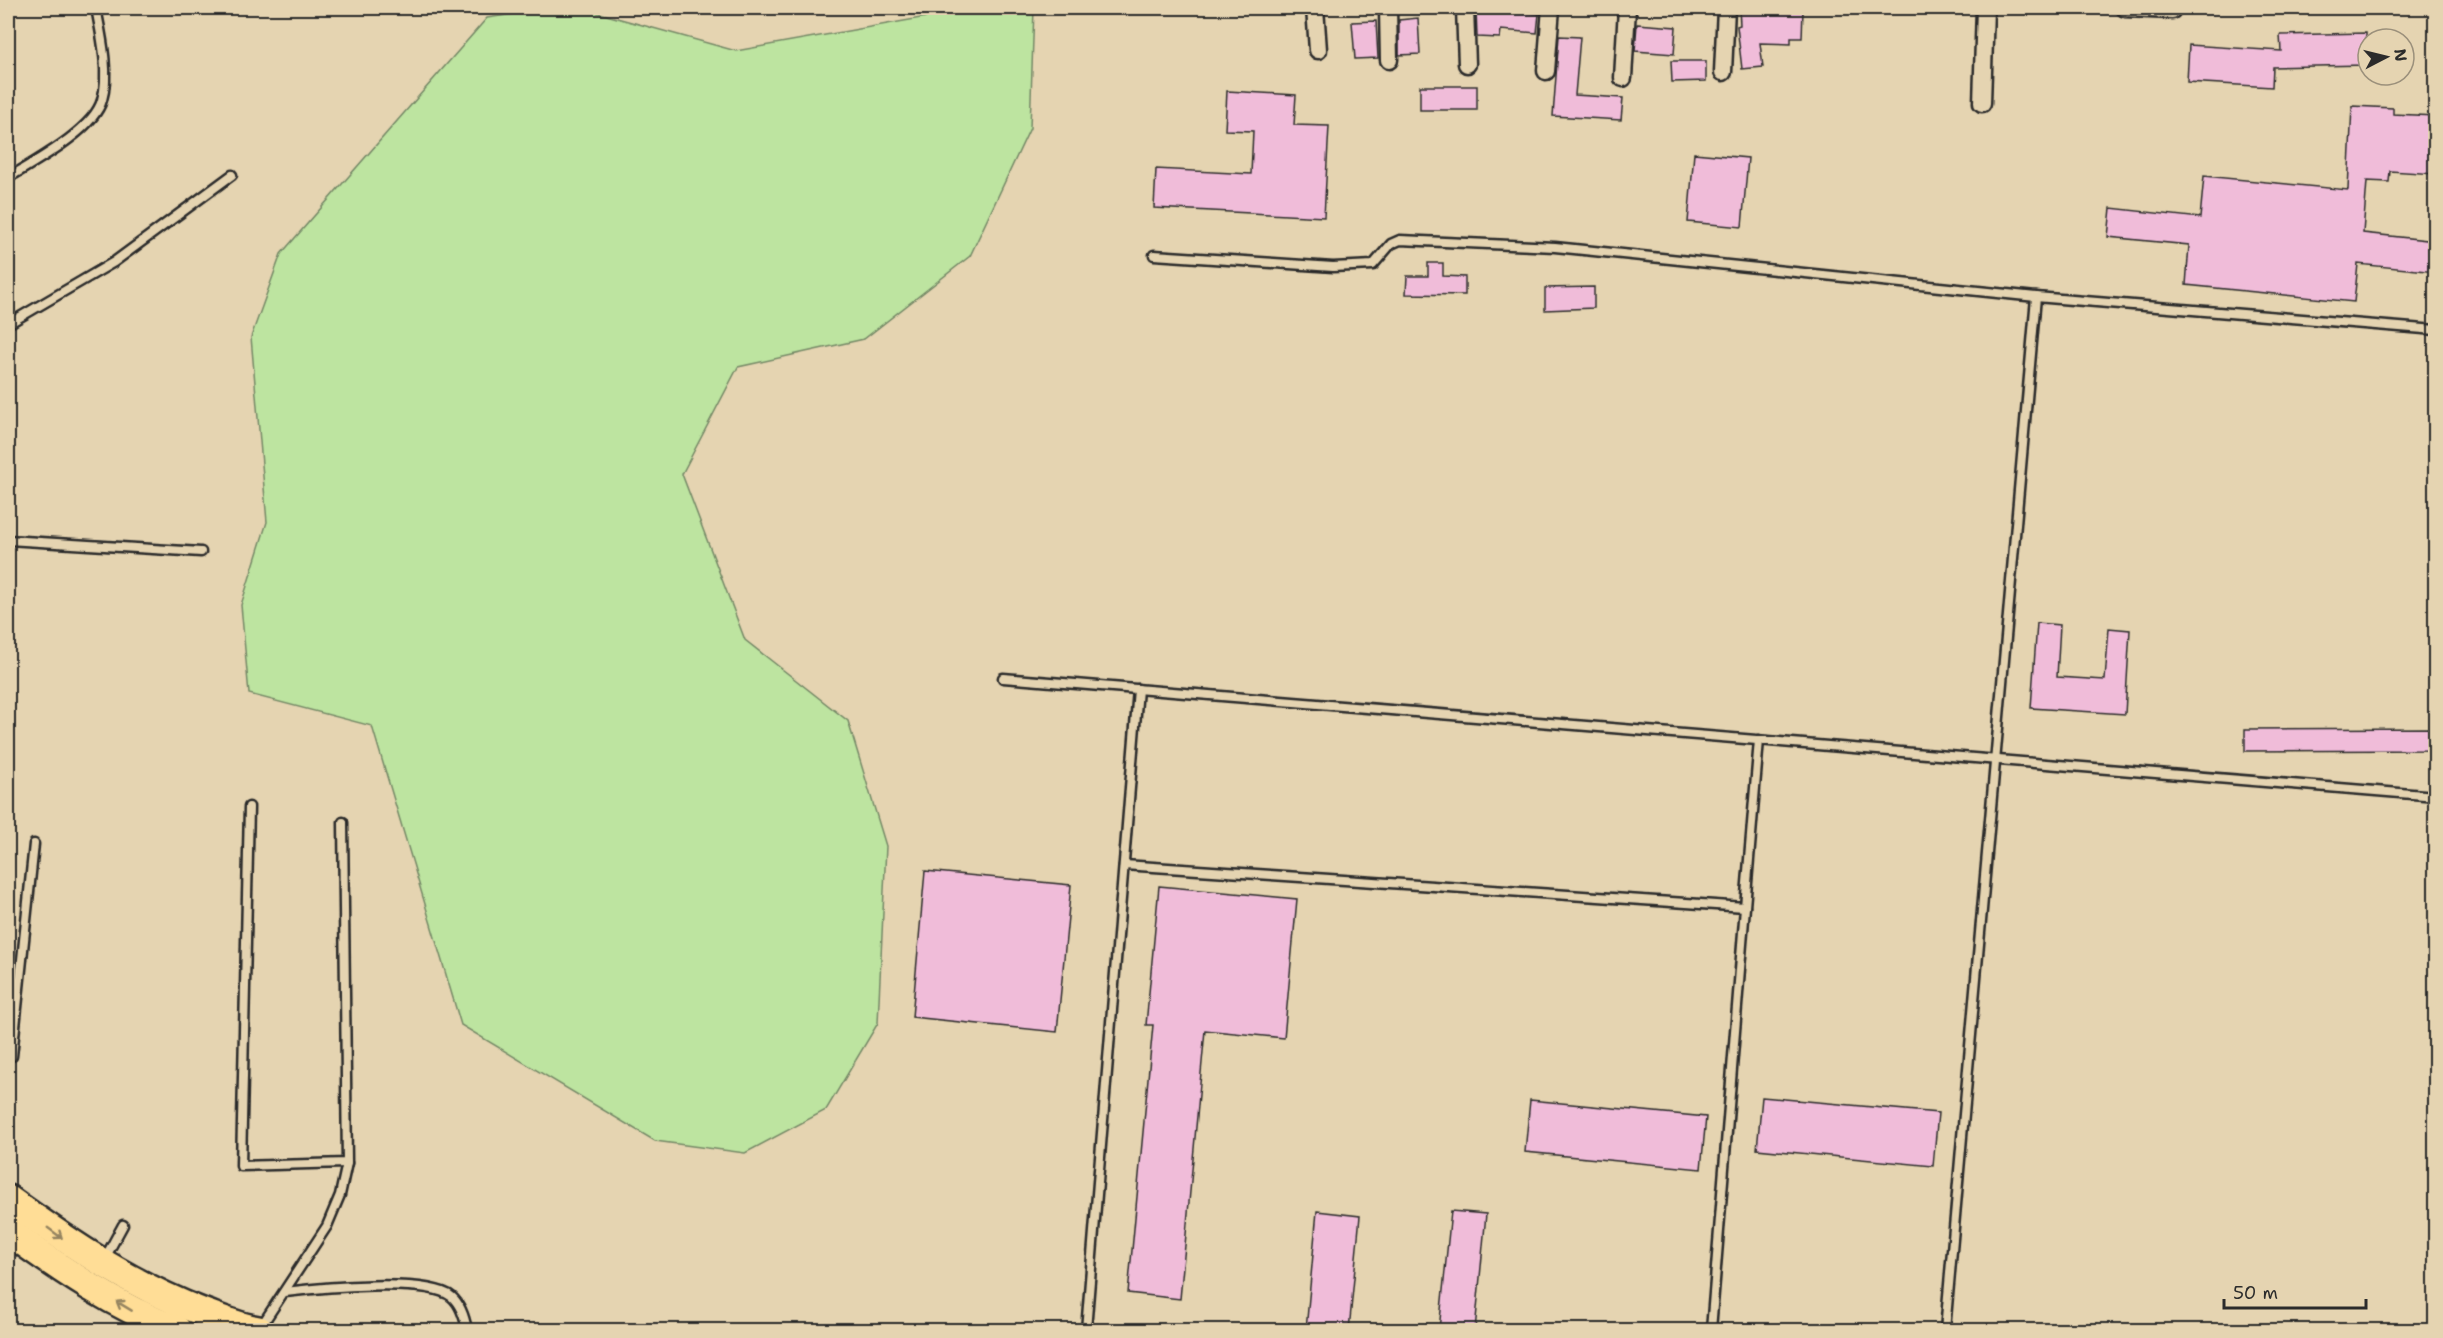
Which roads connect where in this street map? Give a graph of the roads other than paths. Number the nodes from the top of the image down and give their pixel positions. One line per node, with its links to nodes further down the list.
1 (96, 8): 19 (lane)
2 (1315, 8): 11 (street)
3 (1388, 8): 12 (street)
4 (1465, 8): 13 (street)
5 (1551, 8): 14 (street)
6 (1627, 8): 16 (street)
7 (1726, 8): 15 (street)
8 (1985, 8): 17 (street)
9 (2125, 8): 10 (street)
10 (2172, 10)
11 (1318, 51)
12 (1389, 60)
13 (1467, 64)
14 (1546, 71)
15 (1723, 72)
16 (1623, 78)
17 (1982, 103)
18 (232, 175): 22 (lane)
19 (8, 178)
20 (1154, 255): 21 (lane)
21 (2036, 297): 23 (lane); 29 (lane)
22 (8, 324)
23 (2436, 330)
24 (8, 540): 25 (lane)
25 (201, 552)
26 (1003, 678): 27 (lane)
27 (1138, 689): 28 (lane); 34 (lane)
28 (1759, 740): 29 (lane); 35 (lane)
29 (1993, 760): 30 (lane); 48 (lane)
30 (2436, 796)
31 (249, 807): 37 (lane)
32 (343, 822): 37 (lane)
33 (34, 844): 36 (lane)
34 (1124, 865): 35 (lane); 46 (lane)
35 (1744, 906): 47 (lane)
36 (8, 1057)
37 (347, 1163): 42 (lane)
38 (8, 1199): 41 (main road, one-way to 41)
39 (123, 1225): 41 (lane)
40 (8, 1231): 43 (main road, one-way to 40)
41 (102, 1263): 44 (main road)
42 (285, 1292): 44 (lane); 45 (lane)
43 (177, 1330)
44 (259, 1330)
45 (467, 1330)
46 (1086, 1330)
47 (1711, 1330)
48 (1945, 1330)

